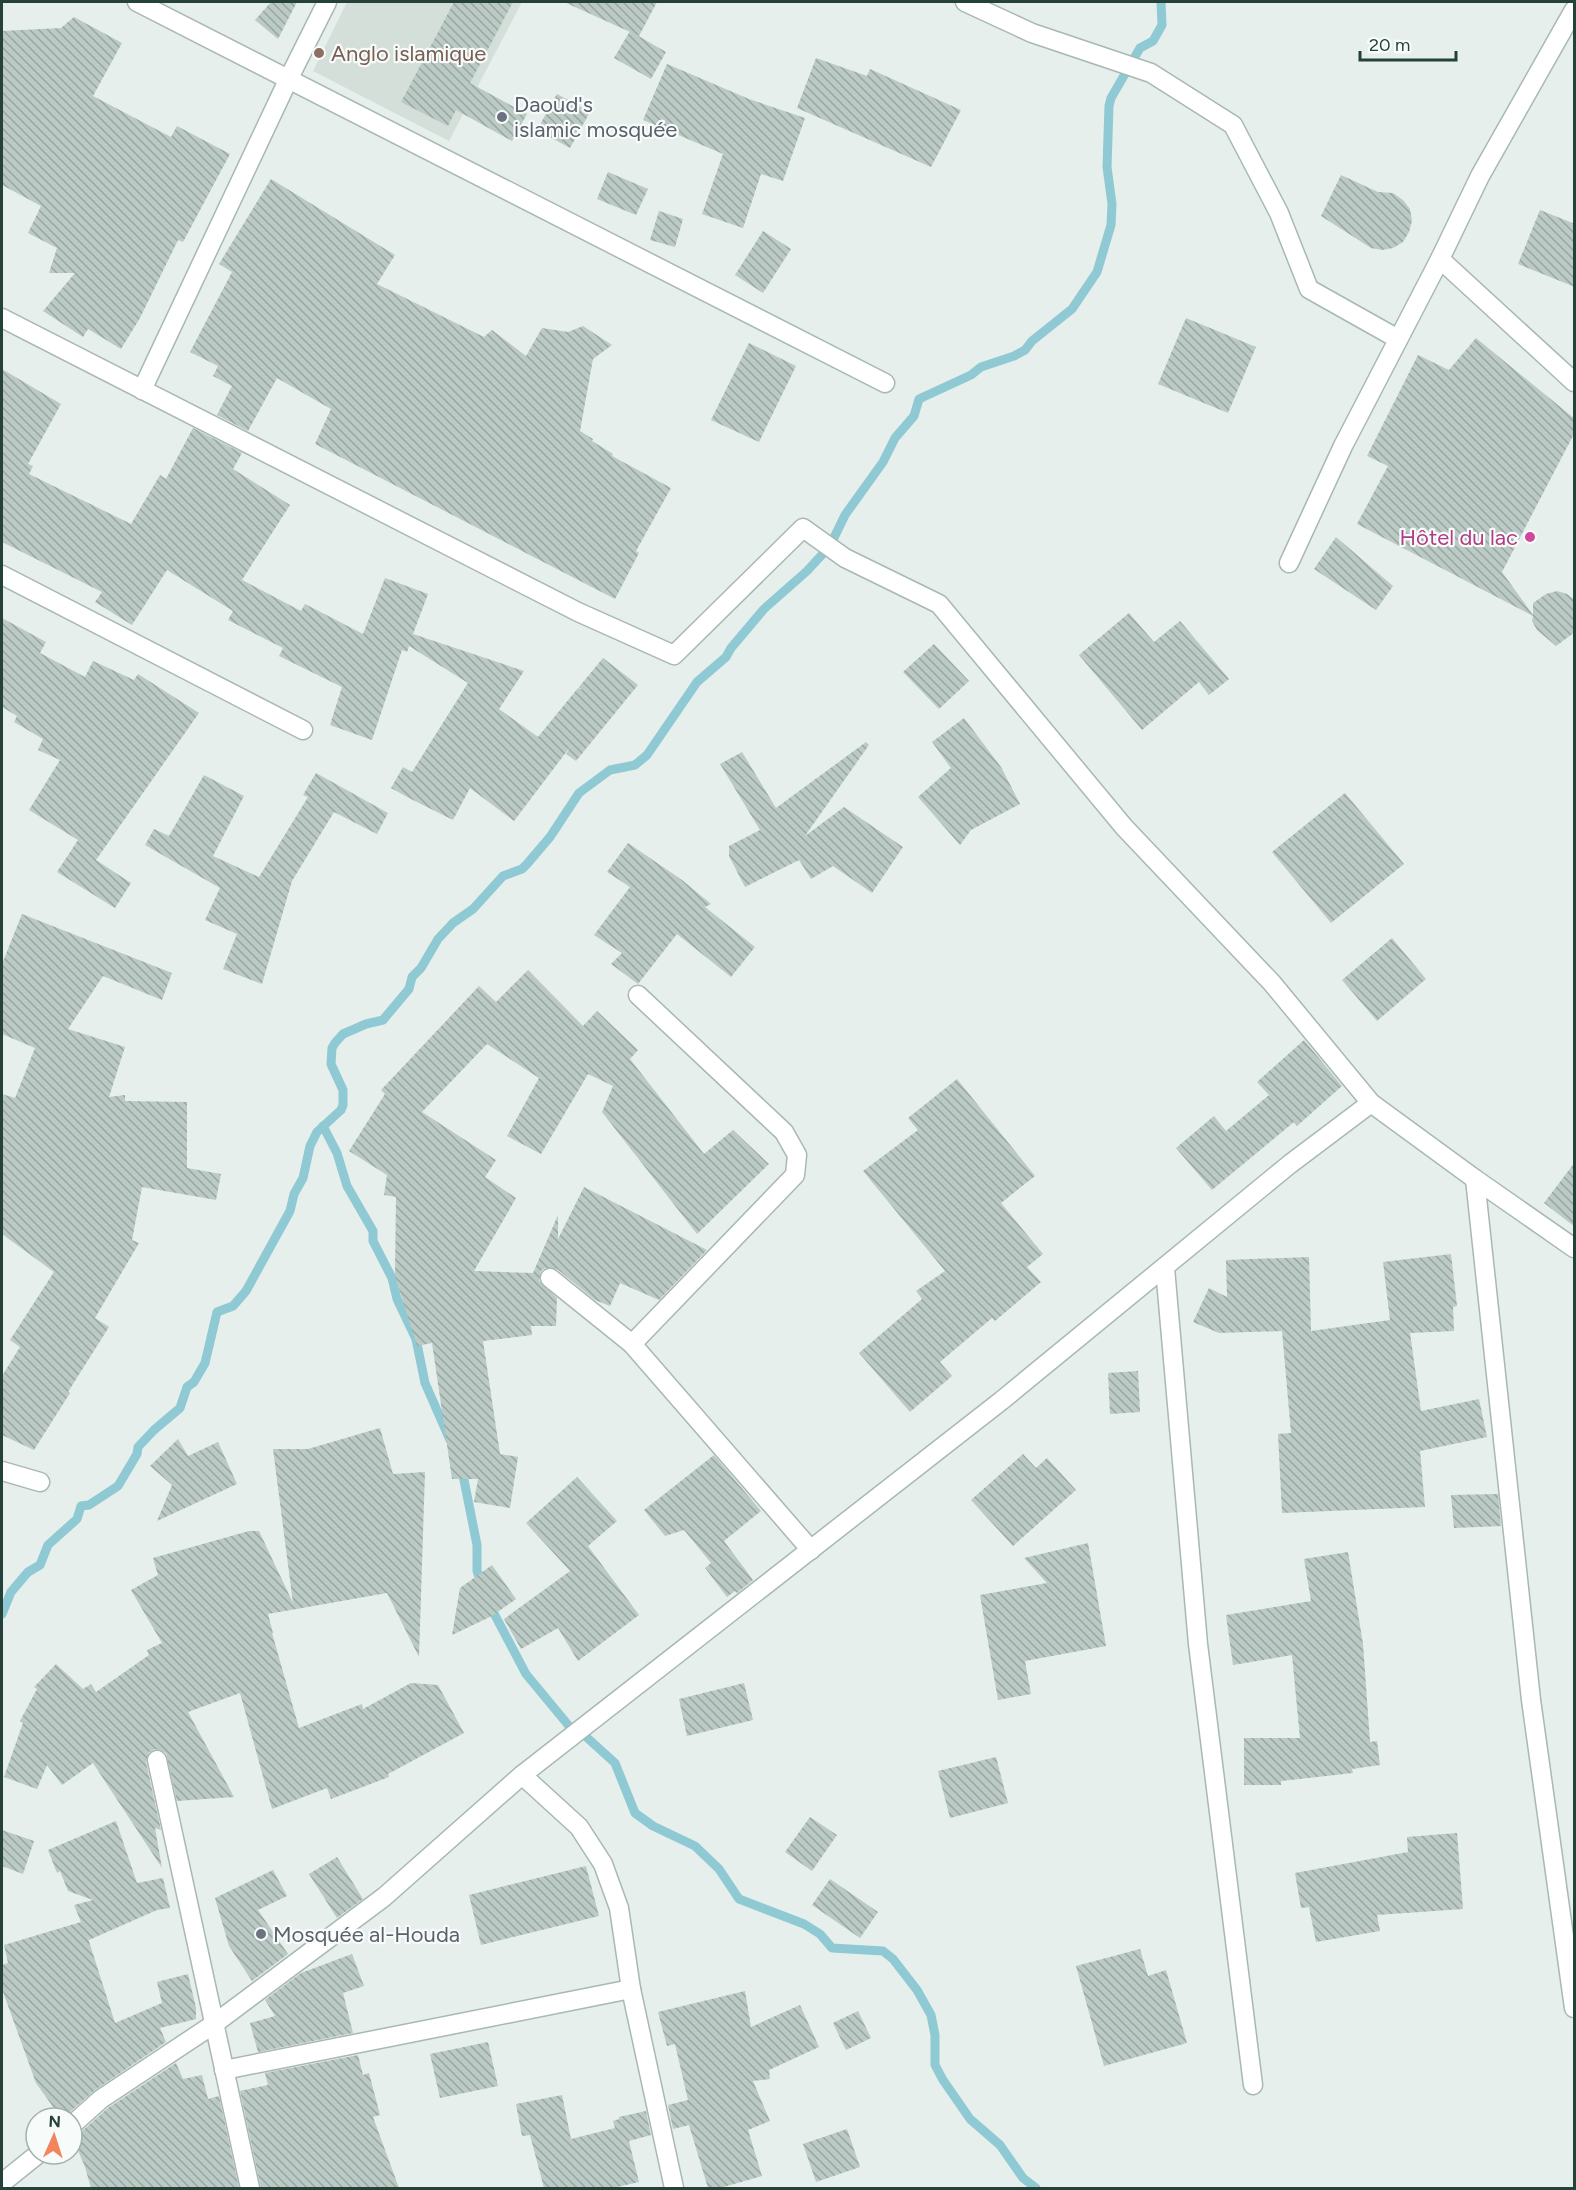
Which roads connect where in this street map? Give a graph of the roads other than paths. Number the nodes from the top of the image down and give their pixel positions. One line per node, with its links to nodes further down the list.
1 (137, 2): 5 (street)
2 (327, 2): 5 (street)
3 (965, 2): 8 (street)
4 (1575, 10): 6 (street)
5 (289, 78): 10 (street); 11 (street)
6 (1440, 259): 8 (street); 9 (street)
7 (2, 318): 11 (street)
8 (1398, 339): 12 (street)
9 (1575, 382)
10 (885, 383)
11 (142, 390): 16 (street)
12 (1289, 563)
13 (2, 575): 14 (street)
14 (303, 730)
15 (638, 995): 21 (street)
16 (1371, 1103): 17 (street); 19 (street)
17 (1475, 1179): 18 (street); 28 (street)
18 (1575, 1248)
19 (1165, 1268): 24 (street); 31 (street)
20 (550, 1278): 21 (street)
21 (632, 1344): 24 (street)
22 (2, 1471): 23 (street)
23 (40, 1482)
24 (812, 1550): 26 (street)
25 (157, 1760): 29 (street)
26 (522, 1775): 27 (street); 29 (street)
27 (631, 1989): 30 (street); 36 (street)
28 (1575, 2008)
29 (214, 2024): 30 (street); 32 (street)
30 (224, 2070): 35 (street)
31 (1253, 2085)
32 (84, 2114)
33 (24, 2166): 34 (street)
34 (2, 2183)
35 (250, 2188)
36 (674, 2188)

